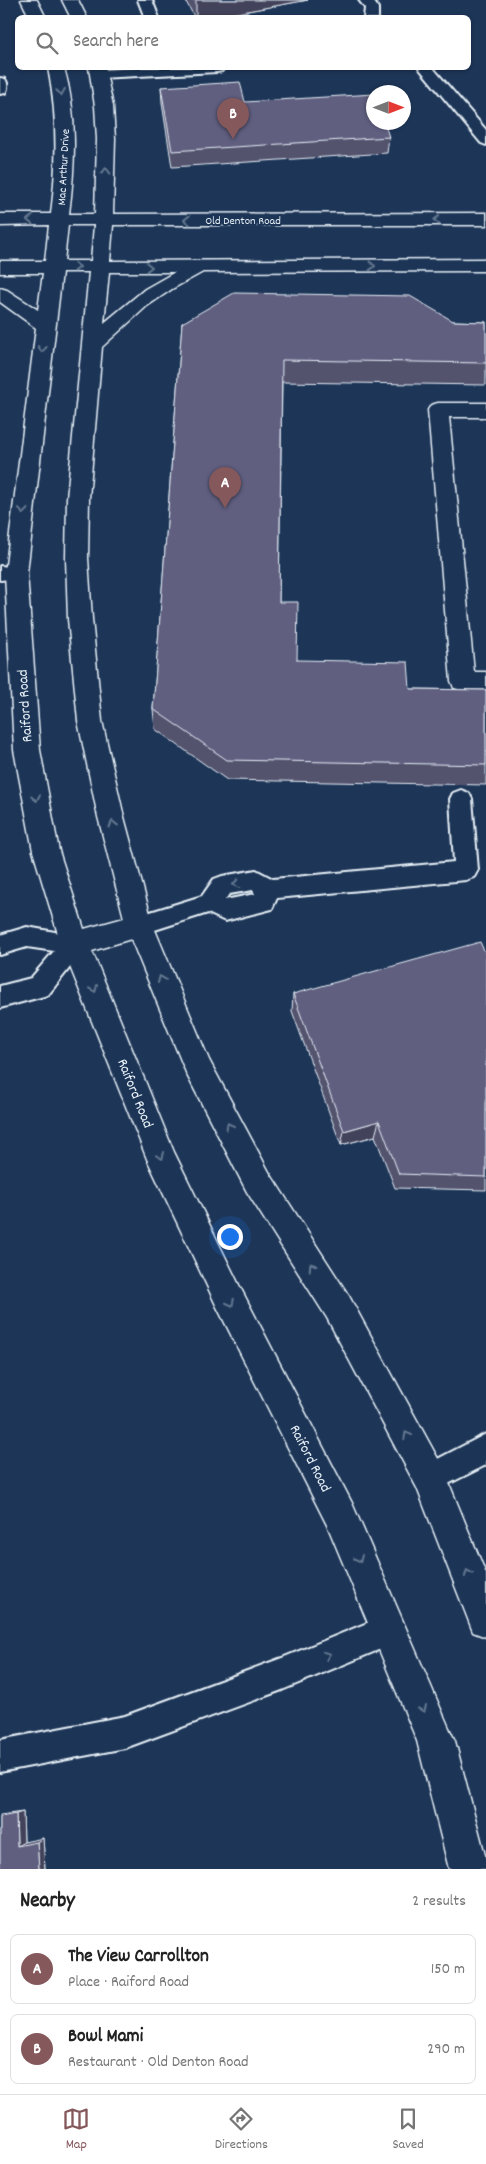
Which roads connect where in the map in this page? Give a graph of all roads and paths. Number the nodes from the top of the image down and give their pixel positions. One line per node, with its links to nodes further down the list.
1 (29, 0): 5 (street)
2 (70, 0): 6 (street)
3 (145, 0): 7 (lane)
4 (366, 0): 8 (lane)
5 (36, 15)
6 (78, 15)
7 (151, 15)
8 (372, 15)
9 (56, 70): 18 (street, Mac Arthur Drive, one-way to 18)
10 (138, 70): 12 (lane)
11 (428, 70): 15 (lane)
12 (98, 71): 19 (street, one-way to 12)
13 (0, 82): 14 (lane)
14 (0, 90)
15 (486, 140)
16 (486, 219): 19 (street, Old Denton Road, one-way to 19)
17 (0, 220): 18 (street, Old Denton Road, one-way to 17)
18 (60, 220): 19 (street, Old Denton Road); 22 (street, Mac Arthur Drive)
19 (104, 220): 23 (street)
20 (486, 265): 24 (street, one-way to 20)
21 (0, 266): 22 (street)
22 (54, 266): 23 (street, one-way to 23); 26 (street, Raiford Road)
23 (100, 266): 24 (street, one-way to 24); 27 (street)
24 (202, 267): 27 (street)
25 (0, 294): 26 (street)
26 (45, 325): 29 (street, Raiford Road, one-way to 29)
27 (93, 345): 32 (street, one-way to 27)
28 (486, 410): 30 (street)
29 (8, 573): 33 (street, Raiford Road, one-way to 33)
30 (486, 681)
31 (461, 799): 32 (lane)
32 (139, 925): 33 (street); 37 (street, one-way to 32)
33 (75, 944): 34 (lane); 35 (lane); 39 (street, Raiford Road, one-way to 39)
34 (0, 945)
35 (0, 997)
36 (486, 1448): 37 (lane)
37 (430, 1478): 38 (street, one-way to 37)
38 (486, 1618)
39 (389, 1630): 40 (lane, one-way to 39); 41 (street, Raiford Road, one-way to 41)
40 (0, 1756)
41 (469, 1869)

